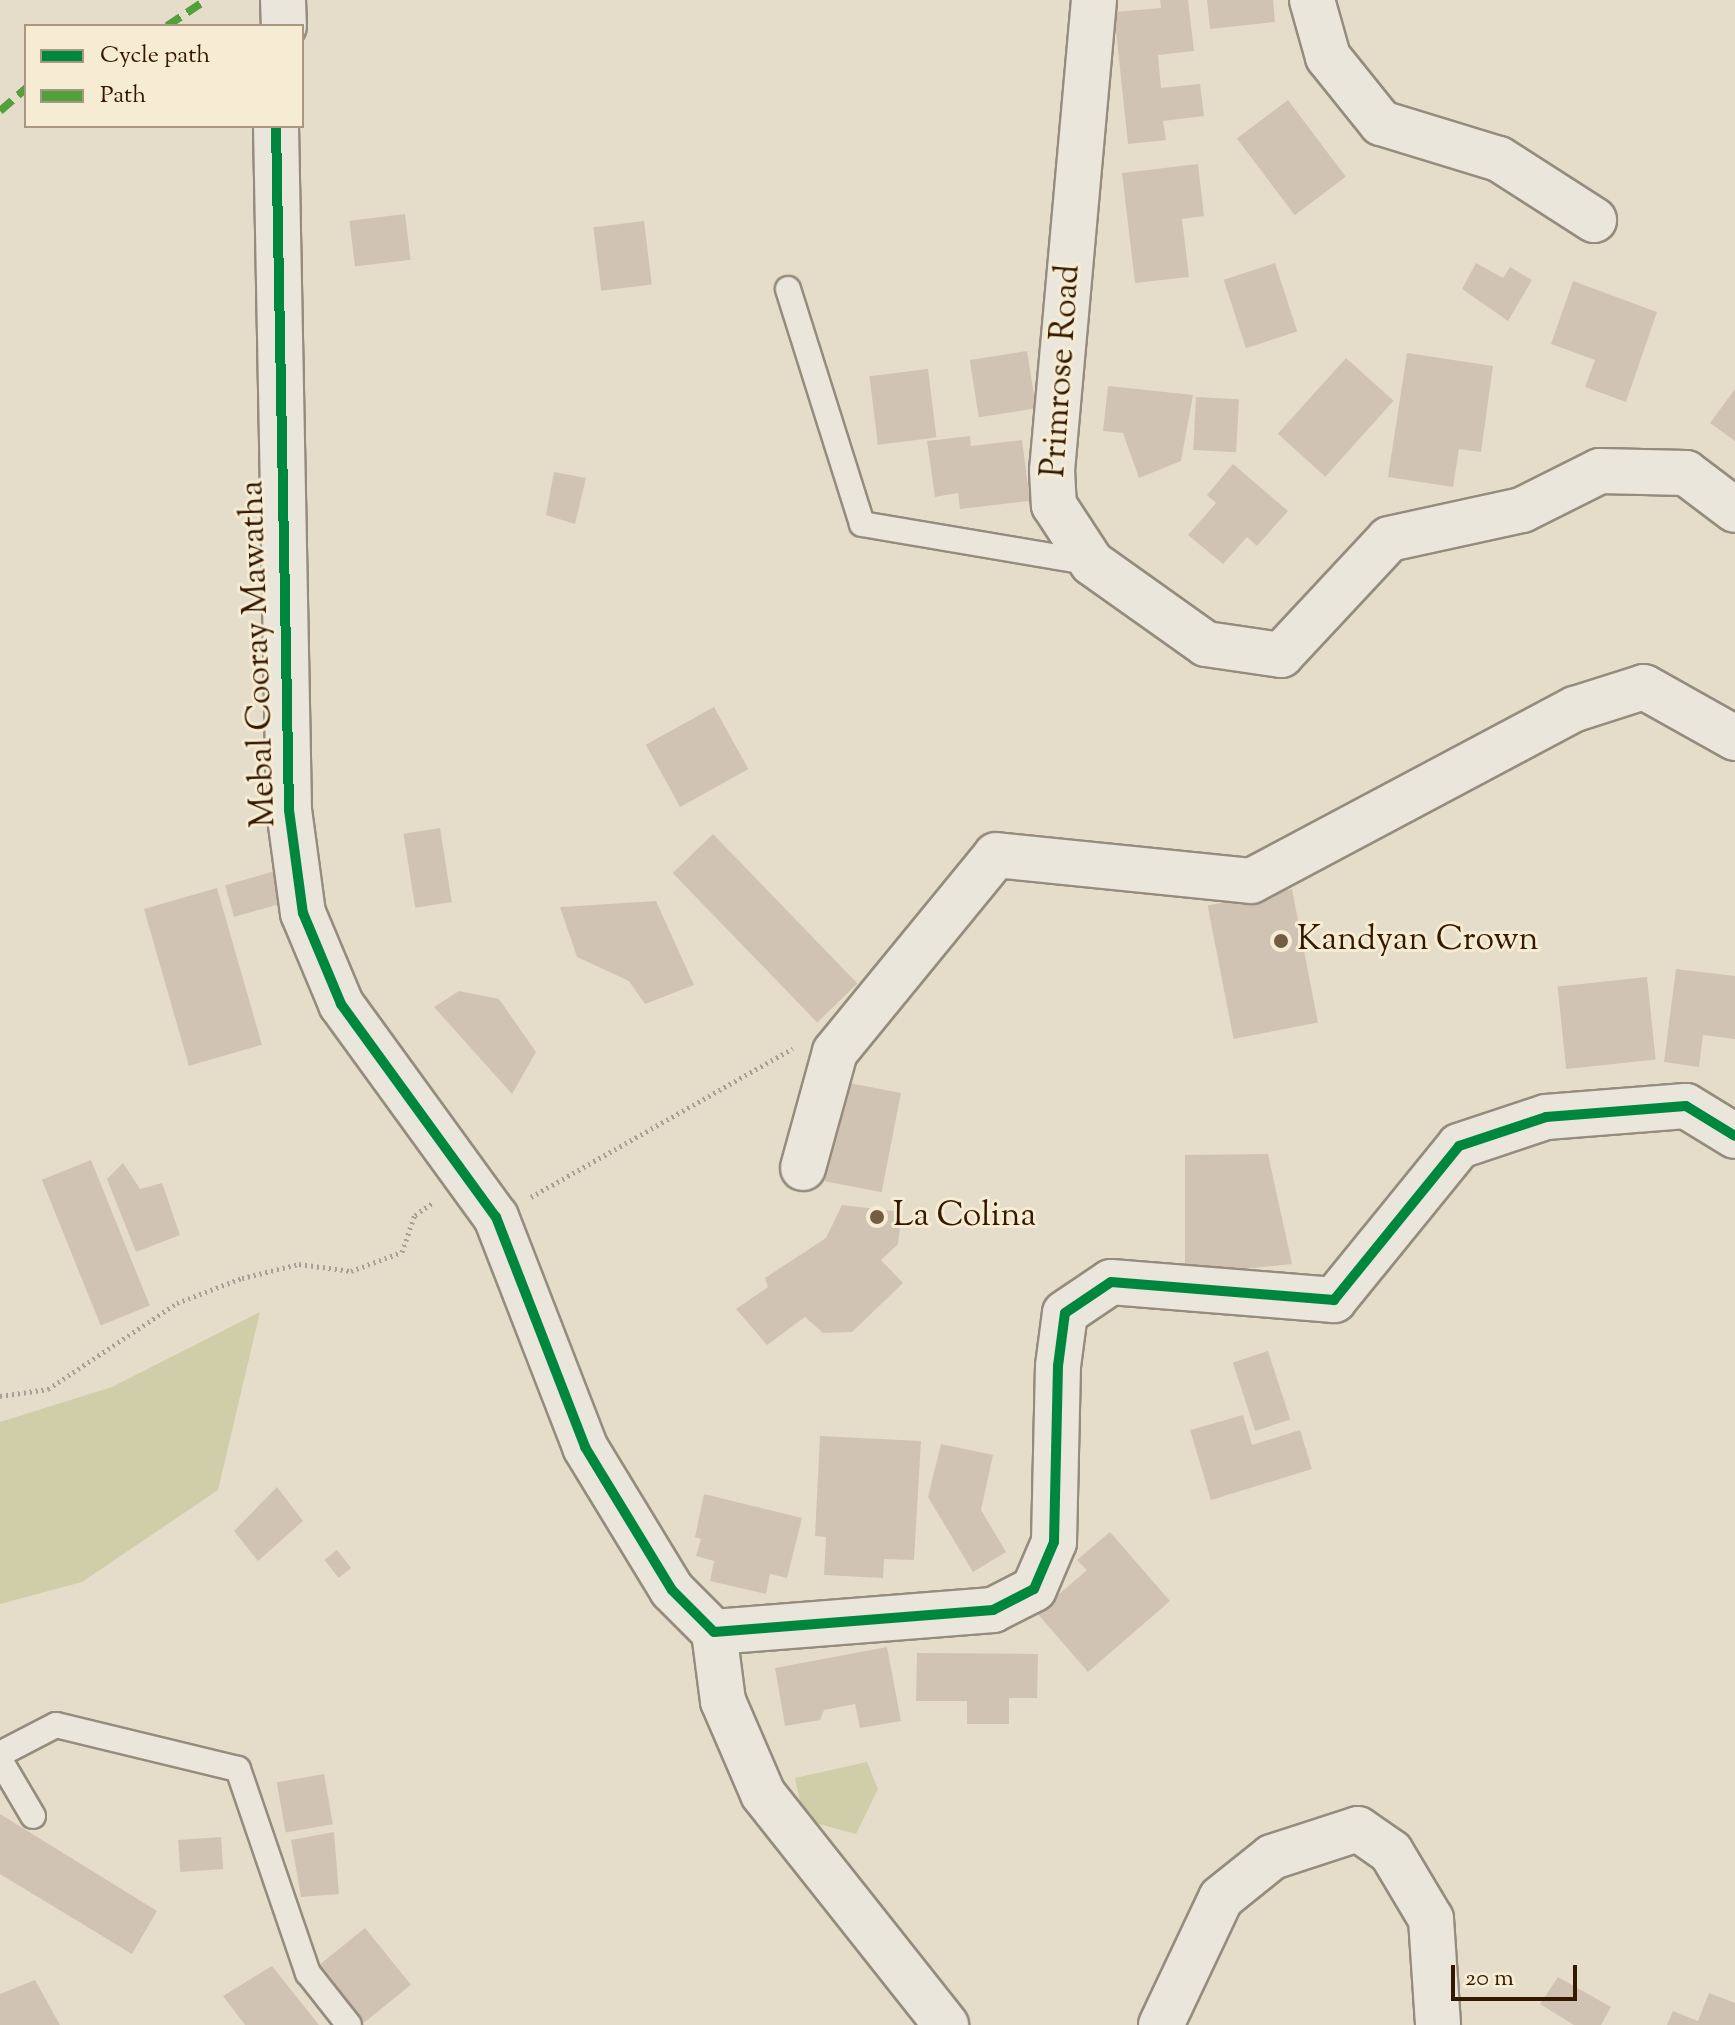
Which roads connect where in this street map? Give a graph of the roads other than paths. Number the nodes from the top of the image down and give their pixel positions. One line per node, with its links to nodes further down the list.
1 (283, 0): 4 (street)
2 (1094, 0): 9 (street, Primrose Road)
3 (1312, 0): 6 (street)
4 (284, 24)
5 (276, 128): 13 (street, Mebal Cooray Mawatha)
6 (1594, 220)
7 (788, 289): 9 (lane)
8 (1735, 510): 9 (street, Primrose Road)
9 (1092, 563)
10 (1735, 738): 12 (street)
11 (1735, 1136): 13 (street)
12 (803, 1168)
13 (714, 1632): 17 (street)
14 (0, 1757): 15 (lane); 16 (lane)
15 (33, 1816)
16 (349, 2025)
17 (946, 2025)
18 (1161, 2025): 19 (street)
19 (1438, 2025)

